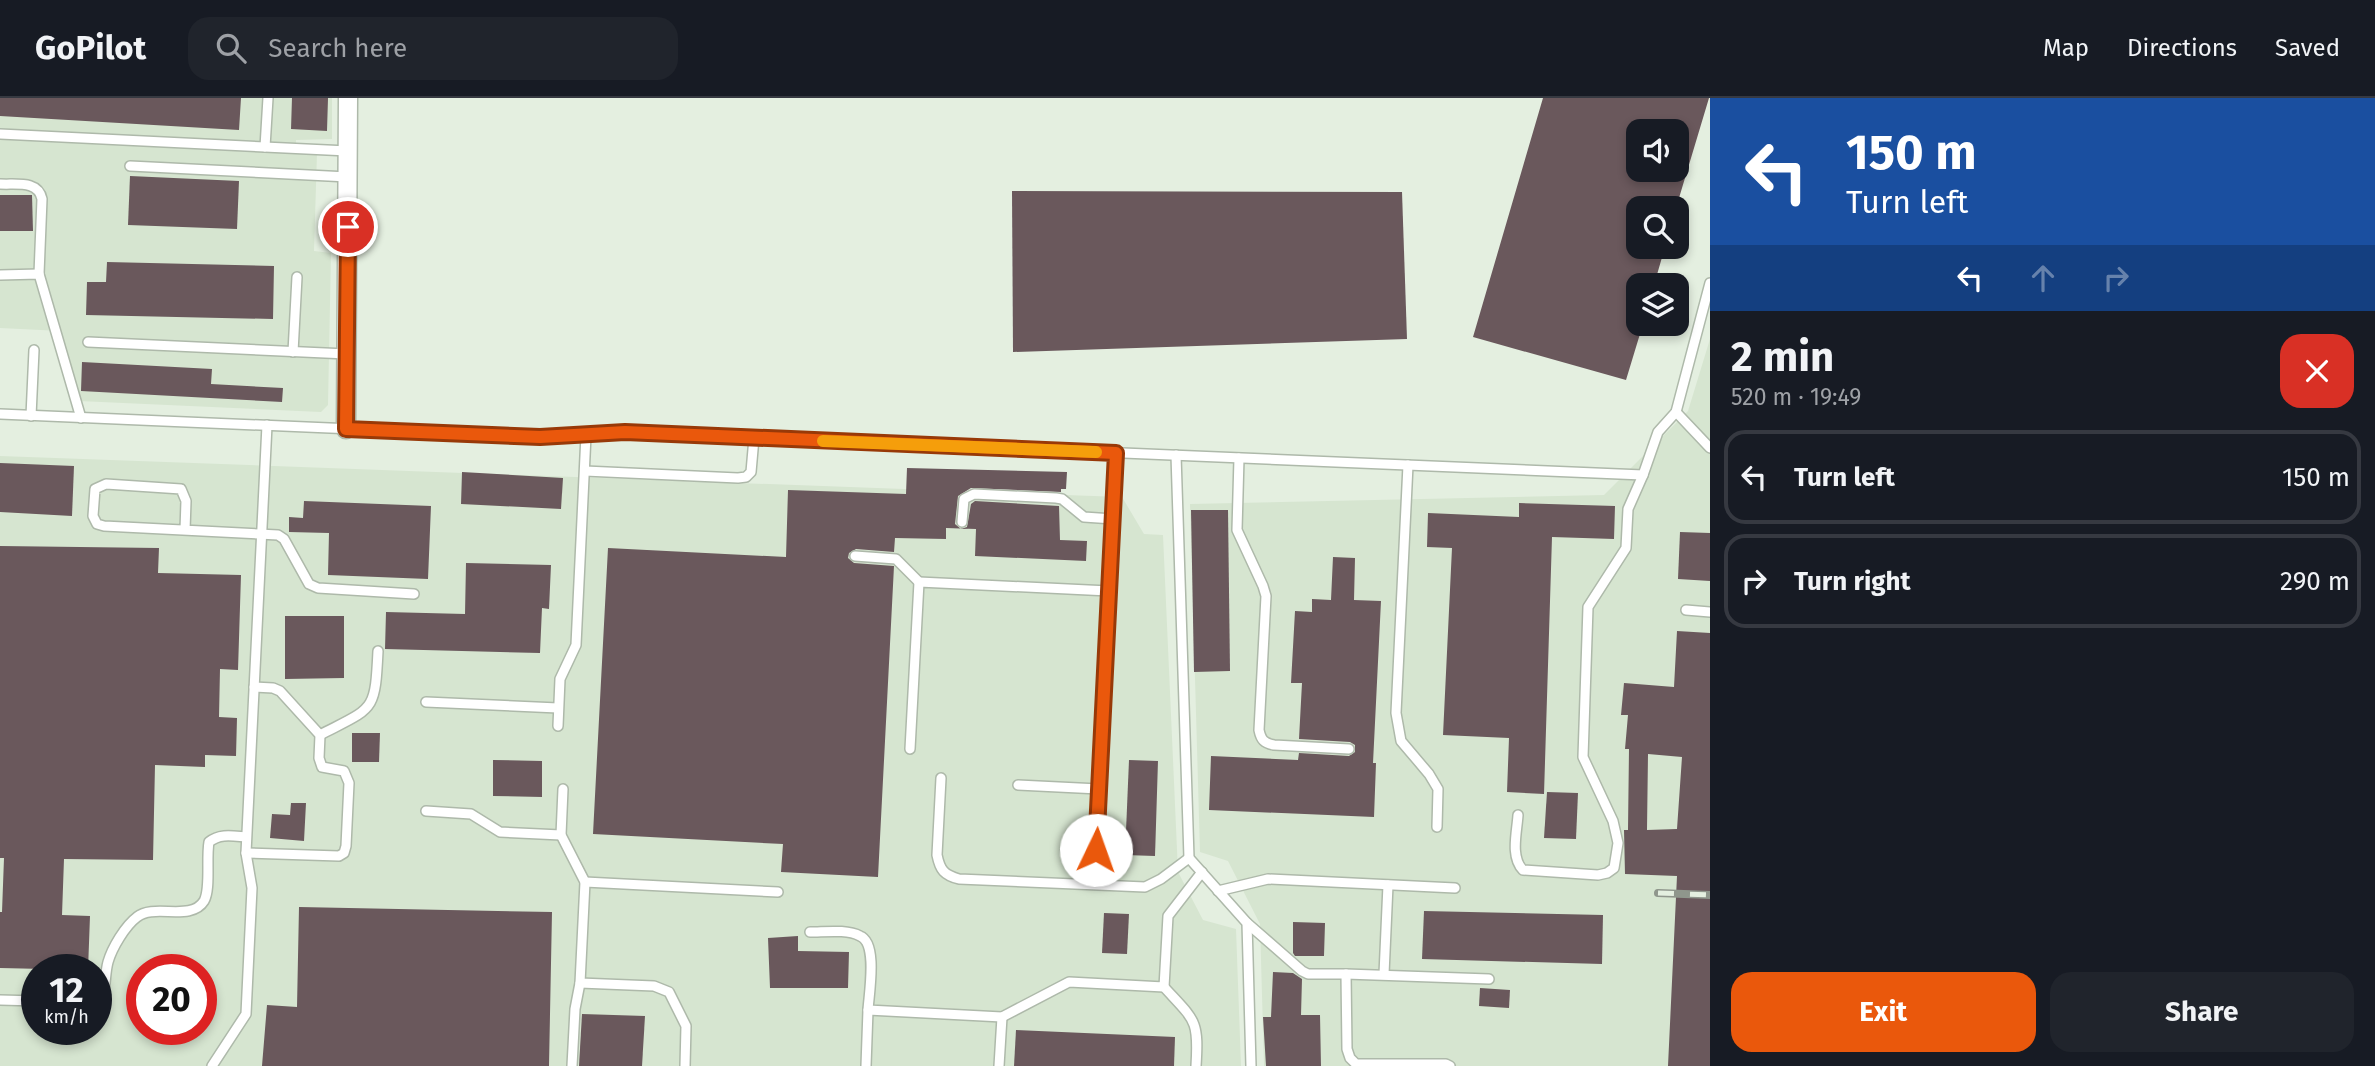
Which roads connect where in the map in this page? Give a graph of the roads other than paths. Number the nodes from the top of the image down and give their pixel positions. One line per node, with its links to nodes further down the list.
1 (268, 98): 4 (lane)
2 (348, 98): 5 (street)
3 (0, 134): 4 (lane)
4 (265, 147): 5 (lane)
5 (348, 151): 7 (street)
6 (130, 166): 7 (lane)
7 (348, 177): 16 (street)
8 (0, 184): 9 (lane)
9 (38, 274): 10 (lane); 20 (lane)
10 (0, 275)
11 (297, 277): 15 (lane)
12 (1710, 283): 17 (lane)
13 (88, 342): 15 (lane)
14 (34, 350): 19 (lane)
15 (293, 352): 16 (lane)
16 (347, 354): 22 (street)
17 (1676, 412): 25 (lane); 31 (lane)
18 (0, 414): 19 (lane)
19 (31, 416): 20 (lane)
20 (81, 418): 21 (lane)
21 (267, 425): 22 (lane); 35 (lane)
22 (346, 429): 23 (lane)
23 (586, 435): 24 (lane); 30 (lane)
24 (754, 438): 26 (lane); 30 (lane)
25 (1710, 448)
26 (1116, 453): 27 (lane); 32 (lane)
27 (1176, 456): 28 (lane); 61 (lane)
28 (1239, 458): 29 (lane); 49 (lane)
29 (1408, 465): 31 (lane); 56 (lane)
30 (584, 471): 45 (lane)
31 (1643, 475): 55 (lane)
32 (1113, 519): 33 (lane); 38 (lane)
33 (962, 522)
34 (185, 530): 34 (lane); 35 (lane)
35 (262, 533): 39 (lane); 43 (lane)
36 (855, 556): 37 (lane)
37 (919, 582): 38 (lane); 48 (lane)
38 (1109, 591): 53 (lane)
39 (414, 594)
40 (1686, 610): 41 (lane)
41 (1710, 612)
42 (378, 651): 47 (lane)
43 (254, 687): 47 (lane); 58 (lane)
44 (426, 702): 45 (lane)
45 (558, 708): 46 (lane)
46 (558, 726)
47 (320, 735): 60 (lane)
48 (910, 749)
49 (1349, 749)
50 (940, 778): 61 (lane)
51 (1018, 785): 53 (lane)
52 (563, 789): 57 (lane)
53 (1099, 789): 59 (lane)
54 (426, 811): 57 (lane)
55 (1518, 815)
56 (1437, 827)
57 (561, 835): 63 (lane)
58 (246, 837): 60 (lane); 70 (lane)
59 (1096, 850)
60 (246, 853): 80 (lane)
61 (1189, 858): 62 (lane)
62 (1202, 872): 67 (lane); 75 (lane)
63 (585, 882): 66 (lane); 74 (lane)
64 (1388, 885): 65 (lane); 67 (lane); 72 (lane)
65 (1455, 888)
66 (778, 891)
67 (1218, 891): 68 (lane)
68 (1247, 923): 71 (lane); 86 (lane)
69 (810, 932): 78 (lane)
70 (112, 954)
71 (1346, 974): 72 (lane); 87 (lane)
72 (1384, 974): 73 (lane)
73 (1489, 979)
74 (580, 983): 81 (lane); 82 (lane)
75 (1164, 987): 79 (lane); 85 (lane)
76 (0, 1000): 77 (lane)
77 (21, 1001)
78 (868, 1010): 79 (lane); 83 (lane)
79 (1002, 1017): 84 (lane)
80 (212, 1066)
81 (572, 1066)
82 (685, 1066)
83 (866, 1066)
84 (999, 1066)
85 (1196, 1066)
86 (1251, 1066)
87 (1450, 1066)

